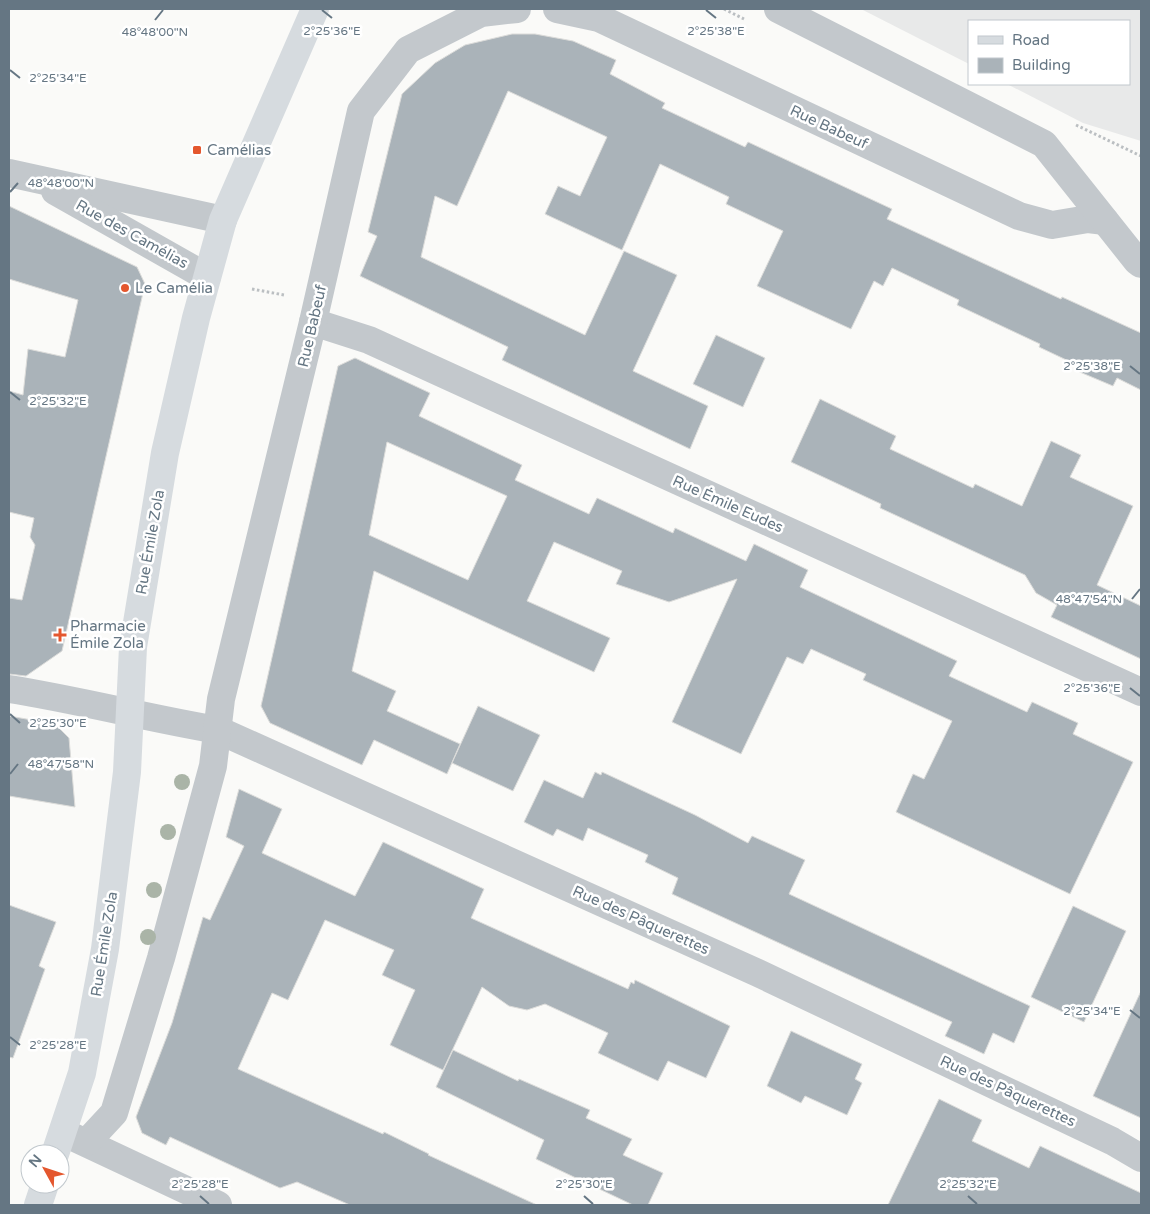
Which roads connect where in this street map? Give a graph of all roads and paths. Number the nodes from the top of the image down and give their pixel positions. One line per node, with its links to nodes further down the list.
1 (315, 9): 6 (main road, Rue Émile Zola)
2 (516, 9): 12 (street, Rue Babeuf)
3 (557, 9): 7 (street, Rue Babeuf)
4 (778, 9): 7 (street)
5 (19, 175): 6 (street, Rue des Camélias); 9 (street, Rue des Camélias)
6 (223, 220): 9 (main road, Rue Émile Zola)
7 (1105, 221): 8 (street)
8 (1141, 264)
9 (207, 277): 15 (main road, Rue Émile Zola)
10 (252, 288): 11 (path)
11 (288, 296)
12 (313, 322): 14 (street, Rue Émile Eudes); 16 (street, Rue Babeuf)
13 (9, 689): 15 (street, Rue des Pâquerettes)
14 (1141, 692)
15 (130, 712): 16 (street, Rue des Pâquerettes); 17 (main road, Rue Émile Zola)
16 (218, 730): 17 (street); 18 (street, Rue des Pâquerettes)
17 (69, 1143): 19 (street)
18 (1141, 1158)
19 (218, 1205)

